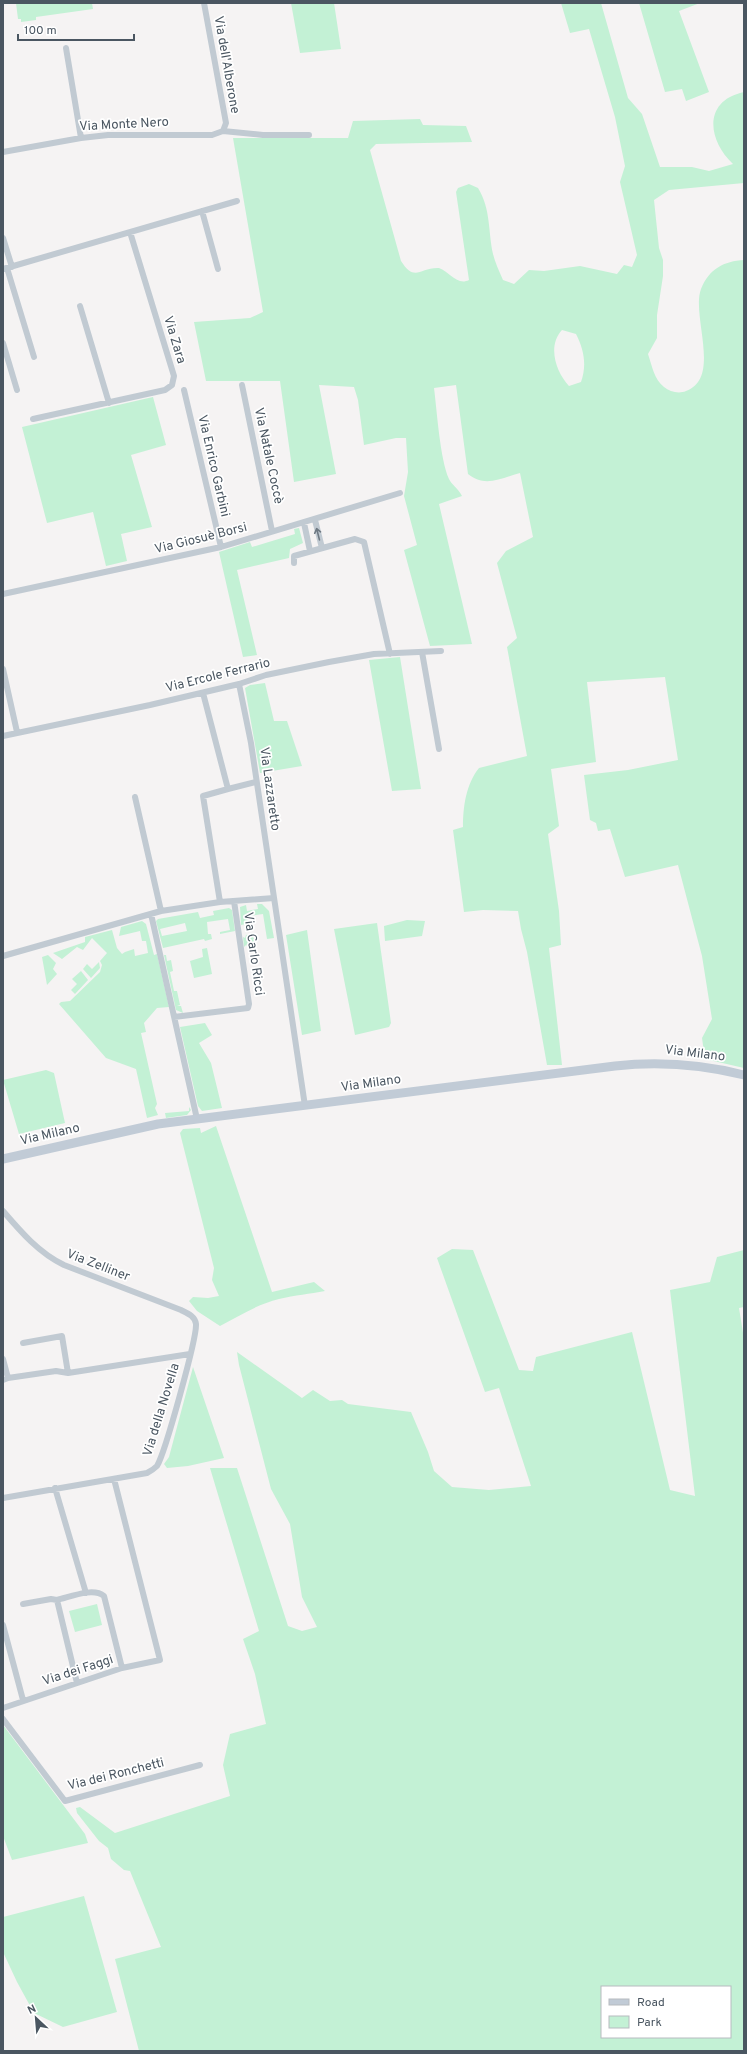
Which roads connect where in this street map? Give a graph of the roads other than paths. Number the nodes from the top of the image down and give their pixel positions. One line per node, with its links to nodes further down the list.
1 (204, 3): 3 (street, Via dell'Alberone)
2 (66, 48): 5 (street)
3 (223, 131): 4 (street, Via Monte Nero); 5 (street, Via Monte Nero)
4 (309, 135)
5 (80, 138): 6 (street, Via Monte Nero)
6 (3, 152)
7 (237, 201): 8 (street)
8 (202, 211): 9 (street); 12 (street)
9 (130, 232): 11 (street); 19 (street, Via Zara)
10 (3, 238): 11 (street)
11 (7, 268): 15 (street)
12 (218, 270)
13 (80, 306): 19 (street)
14 (3, 343): 17 (street)
15 (34, 357)
16 (242, 385): 24 (street, Via Natale Coccè)
17 (17, 390)
18 (184, 390): 25 (street, Via Enrico Garbini)
19 (109, 403): 20 (street, Via Zara)
20 (33, 419)
21 (400, 493): 22 (street, Via Giosuè Borsi)
22 (314, 520): 23 (street, Via Giosuè Borsi); 26 (street, one-way to 22)
23 (304, 523): 24 (street, Via Giosuè Borsi); 27 (street)
24 (272, 532): 25 (street, Via Giosuè Borsi)
25 (221, 547): 29 (street, Via Giosuè Borsi)
26 (322, 548): 27 (street); 32 (street)
27 (310, 551): 28 (street)
28 (294, 562)
29 (3, 594)
30 (441, 651): 31 (street, Via Ercole Ferrario)
31 (422, 652): 32 (street, Via Ercole Ferrario); 38 (street)
32 (390, 654): 34 (street, Via Ercole Ferrario)
33 (3, 669): 36 (street)
34 (238, 684): 35 (street, Via Ercole Ferrario); 39 (street, Via Lazzaretto)
35 (204, 693): 36 (street, Via Ercole Ferrario); 40 (street)
36 (17, 732): 37 (street, Via Ercole Ferrario)
37 (3, 736)
38 (440, 749)
39 (256, 782): 40 (street); 42 (street, Via Lazzaretto)
40 (228, 789): 44 (street)
41 (135, 797): 45 (street)
42 (274, 898): 43 (street); 50 (street, Via Lazzaretto)
43 (234, 901): 44 (street); 48 (street, Via Carlo Ricci)
44 (220, 902): 45 (street)
45 (162, 911): 46 (street)
46 (151, 914): 47 (street); 48 (street)
47 (3, 956)
48 (174, 1017): 51 (street)
49 (744, 1075): 50 (street, Via Milano)
50 (305, 1106): 51 (street, Via Milano)
51 (197, 1119): 52 (street, Via Milano)
52 (3, 1159)
53 (3, 1211): 54 (street, Via Zelliner)
54 (196, 1322): 56 (street, Via della Novella)
55 (23, 1343): 58 (street)
56 (190, 1354): 58 (street); 60 (street, Via della Novella)
57 (3, 1359): 59 (street)
58 (68, 1373): 59 (street)
59 (5, 1379)
60 (114, 1479): 61 (street, Via della Novella); 67 (street, Via dei Faggi)
61 (55, 1488): 62 (street, Via della Novella); 63 (street)
62 (3, 1497)
63 (86, 1594): 64 (street); 67 (street)
64 (58, 1600): 65 (street); 68 (street)
65 (23, 1604)
66 (3, 1625): 69 (street)
67 (122, 1668): 68 (street, Via dei Faggi)
68 (77, 1682): 69 (street, Via dei Faggi)
69 (23, 1700): 70 (street, Via dei Faggi)
70 (3, 1708)
71 (3, 1719): 72 (street, Via dei Ronchetti)
72 (200, 1765)

